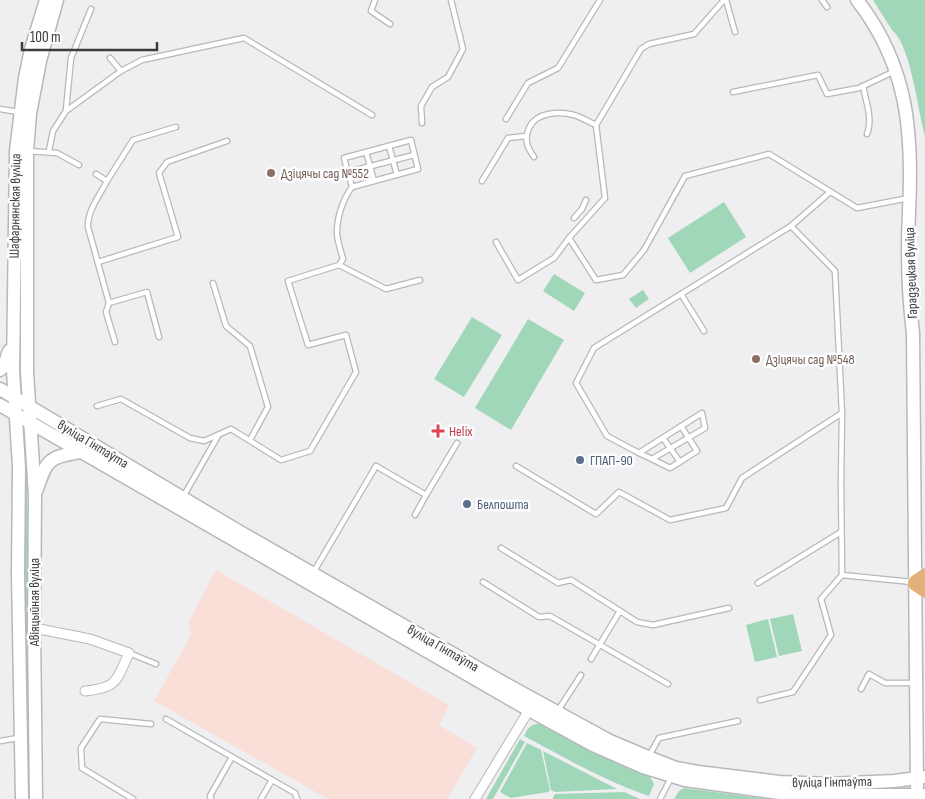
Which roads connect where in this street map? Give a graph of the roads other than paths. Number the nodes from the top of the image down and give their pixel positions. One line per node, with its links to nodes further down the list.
1 (46, 0): 20 (main road, Шафарнянская вуліца)
2 (57, 0): 20 (main road, Шафарнянская вуліца)
3 (375, 0): 11 (lane)
4 (450, 0): 23 (lane)
5 (600, 0): 22 (lane)
6 (725, 0): 12 (lane); 24 (lane)
7 (822, 0): 9 (lane)
8 (857, 0): 14 (main road, Гарадзецкая вуліца)
9 (827, 7)
10 (92, 9): 19 (lane)
11 (390, 24)
12 (735, 32)
13 (110, 58): 15 (lane)
14 (896, 70): 16 (lane); 46 (main road, Гарадзецкая вуліца)
15 (121, 71): 19 (lane); 21 (lane)
16 (863, 86): 17 (lane); 26 (lane)
17 (733, 92)
18 (0, 109): 20 (lane)
19 (66, 111): 31 (lane)
20 (25, 113): 30 (main road, Шафарнянская вуліца)
21 (372, 115)
22 (506, 119)
23 (422, 123)
24 (596, 125): 27 (lane); 49 (lane)
25 (176, 127): 41 (lane)
26 (867, 134)
27 (526, 136): 34 (lane); 43 (lane)
28 (227, 141): 54 (lane)
29 (389, 146): 32 (lane); 33 (lane); 35 (lane)
30 (22, 151): 31 (lane); 61 (main road, Шафарнянская вуліца); 68 (main road, Шафарнянская вуліца)
31 (49, 151): 36 (lane)
32 (366, 152): 37 (lane); 38 (lane)
33 (414, 155): 35 (lane); 40 (lane)
34 (534, 157)
35 (393, 160): 37 (lane); 40 (lane)
36 (80, 165)
37 (370, 166): 38 (lane); 42 (lane)
38 (348, 172): 44 (lane)
39 (96, 174): 41 (lane)
40 (397, 175): 42 (lane)
41 (107, 181): 54 (lane)
42 (374, 181): 44 (lane)
43 (482, 181)
44 (352, 187): 55 (lane)
45 (830, 192): 46 (lane); 51 (lane); 52 (lane)
46 (910, 198): 95 (main road, Гарадзецкая вуліца)
47 (586, 200): 48 (lane)
48 (582, 209): 49 (lane); 50 (lane)
49 (592, 212): 52 (lane)
50 (574, 218)
51 (790, 226): 58 (lane); 70 (lane)
52 (569, 238): 53 (lane)
53 (496, 242)
54 (98, 262): 59 (lane)
55 (339, 265): 56 (lane); 77 (lane)
56 (420, 280)
57 (213, 282): 77 (lane)
58 (681, 294): 60 (lane); 81 (lane)
59 (109, 303): 62 (lane); 63 (lane)
60 (704, 331)
61 (13, 334): 64 (main road); 66 (main road, Шафарнянская вуліца)
62 (159, 337)
63 (115, 342)
64 (0, 370)
65 (0, 389): 66 (main road, вуліца Гінтаўта)
66 (15, 398): 68 (main road, вуліца Гінтаўта); 71 (main road, Шафарнянская вуліца)
67 (0, 405): 71 (main road, вуліца Гінтаўта)
68 (28, 406): 72 (main road, Авіяцыйная вуліца); 87 (main road, вуліца Гінтаўта)
69 (97, 406): 74 (lane)
70 (842, 413): 84 (lane); 89 (lane)
71 (16, 415): 72 (main road, вуліца Гінтаўта); 114 (main road, Авіяцыйная вуліца)
72 (30, 423): 80 (main road, вуліца Гінтаўта); 86 (main road, Авіяцыйная вуліца)
73 (681, 426): 75 (lane); 76 (lane); 76 (lane)
74 (218, 435): 77 (lane); 87 (lane)
75 (663, 438): 79 (lane); 81 (lane)
76 (688, 438): 79 (lane); 83 (lane)
77 (250, 440)
78 (457, 444): 85 (lane)
79 (670, 448): 82 (lane); 83 (lane)
80 (80, 452): 86 (main road); 87 (main road, вуліца Гінтаўта)
81 (639, 453): 82 (lane)
82 (652, 459): 83 (lane)
83 (680, 462)
84 (516, 466)
85 (426, 495): 88 (lane); 92 (lane)
86 (35, 496): 98 (main road, Авіяцыйная вуліца)
87 (180, 502): 92 (main road, вуліца Гінтаўта)
88 (415, 515)
89 (841, 532): 91 (lane); 94 (lane)
90 (501, 548): 97 (lane)
91 (842, 575): 95 (lane); 108 (lane)
92 (310, 578): 109 (main road, вуліца Гінтаўта)
93 (483, 582): 99 (lane)
94 (758, 583)
95 (922, 583): 104 (main road, Гарадзецкая вуліца)
96 (729, 608): 97 (lane)
97 (620, 611): 99 (lane)
98 (34, 628): 100 (street); 116 (main road, Авіяцыйная вуліца)
99 (600, 645): 101 (lane); 105 (lane)
100 (129, 653): 102 (lane); 107 (street)
101 (591, 659)
102 (156, 664)
103 (580, 675): 110 (lane)
104 (915, 683): 106 (lane); 120 (main road, Гарадзецкая вуліца)
105 (668, 684)
106 (861, 689)
107 (85, 691)
108 (760, 700)
109 (532, 705): 110 (main road, вуліца Гінтаўта); 118 (main road, вуліца Гінтаўта); 132 (street)
110 (557, 712): 118 (main road, вуліца Гінтаўта)
111 (166, 720): 117 (lane)
112 (738, 721): 118 (lane)
113 (151, 724): 128 (lane)
114 (20, 737): 115 (lane); 116 (main road); 122 (main road, Авіяцыйная вуліца)
115 (0, 741)
116 (35, 756): 123 (main road, Авіяцыйная вуліца)
117 (232, 757): 121 (lane); 129 (lane)
118 (646, 762): 119 (main road, вуліца Гінтаўта)
119 (674, 772): 120 (main road, вуліца Гінтаўта); 124 (lane); 125 (main road, вуліца Гінтаўта)
120 (921, 777): 125 (main road, Гарадзецкая вуліца)
121 (272, 780): 130 (lane); 131 (lane)
122 (22, 783): 123 (main road); 126 (main road, Авіяцыйная вуліца)
123 (36, 784): 127 (main road, Авіяцыйная вуліца)
124 (664, 791): 133 (lane); 134 (lane)
125 (920, 796)
126 (22, 799)
127 (36, 799)
128 (133, 799)
129 (211, 799)
130 (261, 799)
131 (297, 799)
132 (475, 799)
133 (655, 799)
134 (661, 799)

